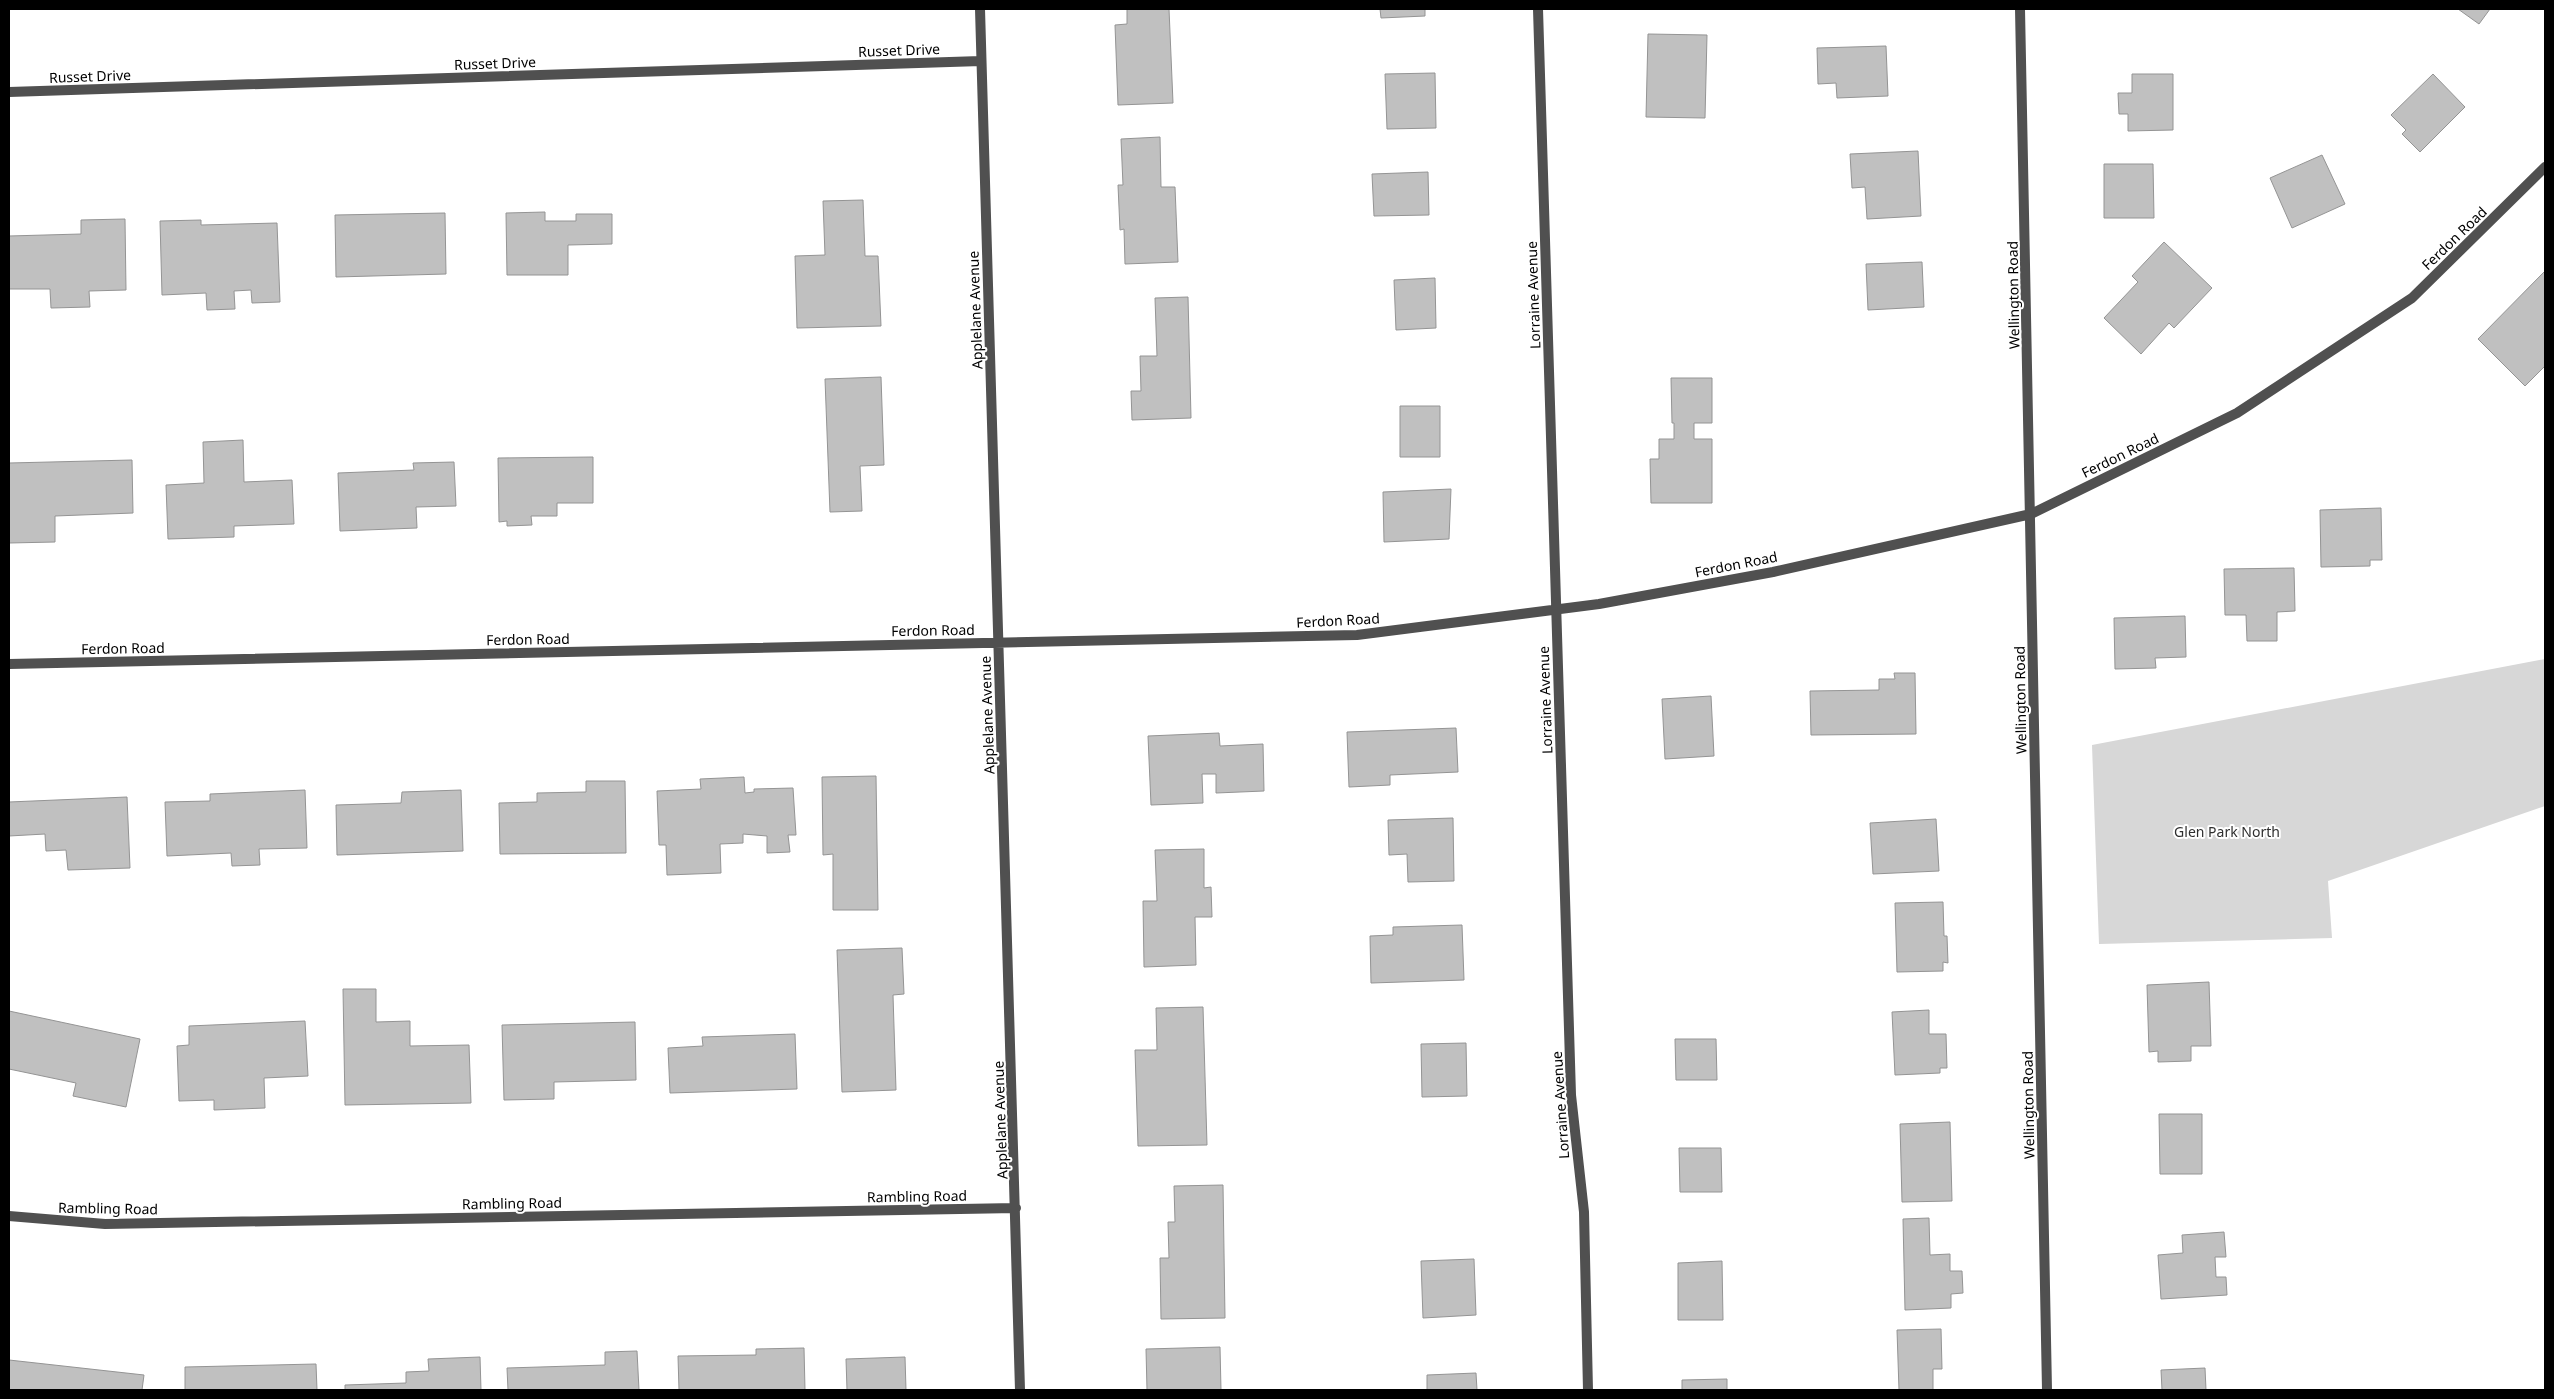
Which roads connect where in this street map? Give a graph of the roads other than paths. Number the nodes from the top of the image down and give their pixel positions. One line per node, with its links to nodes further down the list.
1 (980, 9): 4 (street, Applelane Avenue)
2 (1538, 9): 8 (street, Lorraine Avenue)
3 (2020, 9): 7 (street, Wellington Road)
4 (981, 61): 5 (street, Russet Drive); 9 (street, Applelane Avenue)
5 (9, 92)
6 (2545, 166): 7 (street, Ferdon Road)
7 (2031, 514): 8 (street, Ferdon Road); 15 (street, Wellington Road)
8 (1557, 609): 9 (street, Ferdon Road); 14 (street, Lorraine Avenue)
9 (999, 642): 10 (street, Ferdon Road); 11 (street, Applelane Avenue)
10 (9, 664)
11 (1016, 1208): 12 (street, Rambling Road); 13 (street, Applelane Avenue)
12 (9, 1216)
13 (1020, 1390)
14 (1588, 1390)
15 (2047, 1390)

